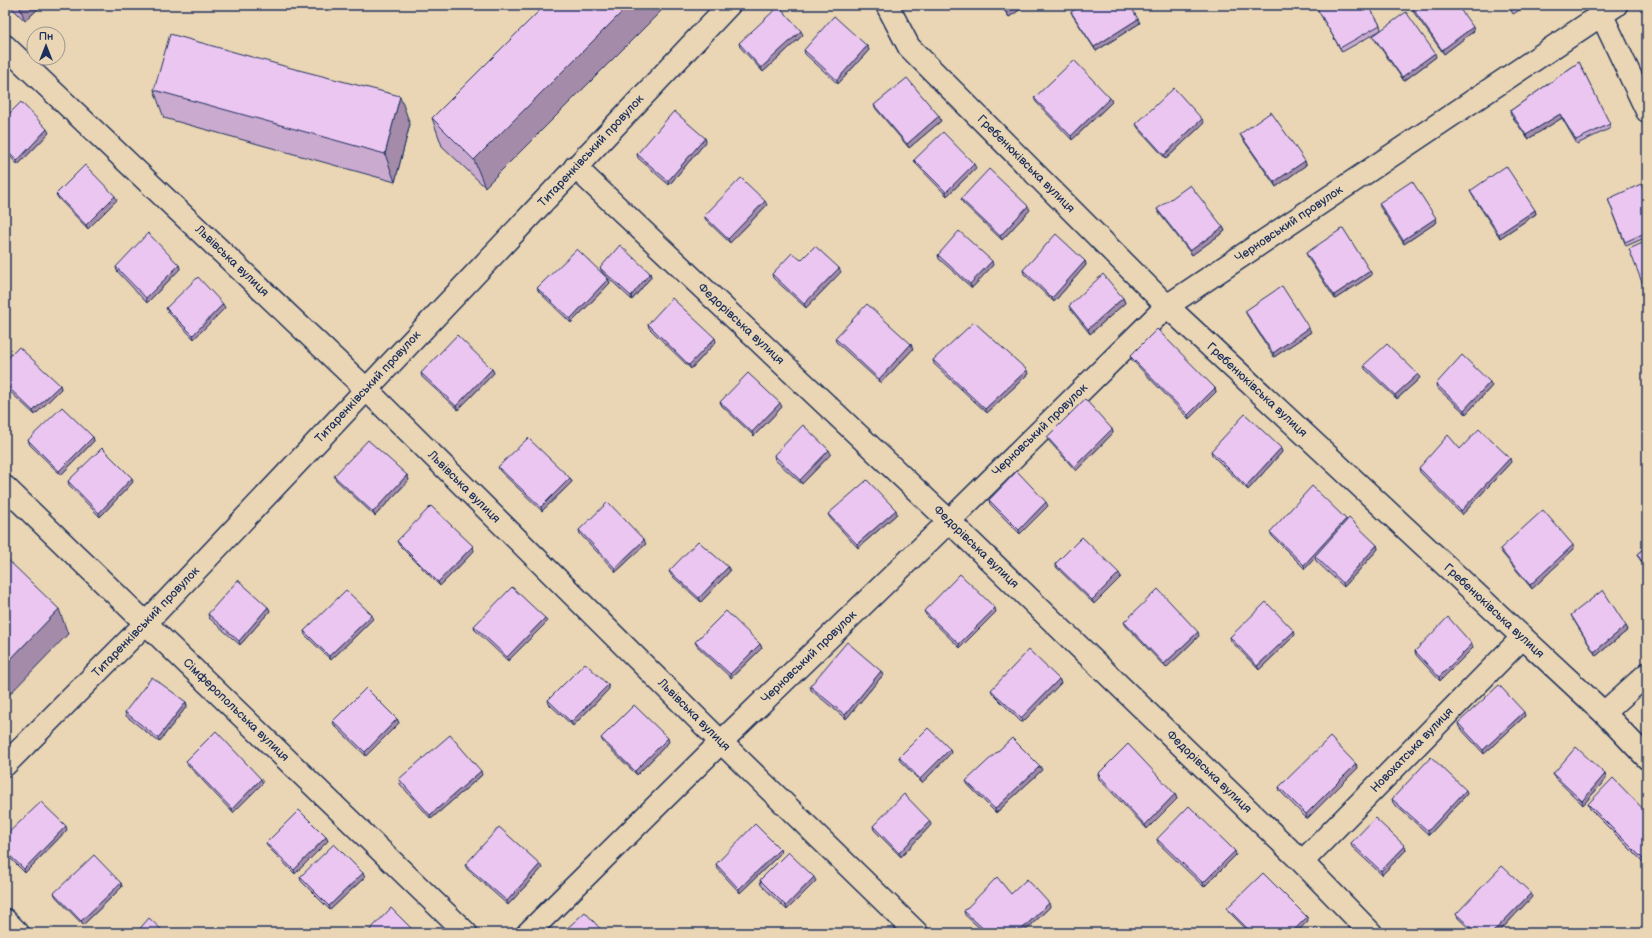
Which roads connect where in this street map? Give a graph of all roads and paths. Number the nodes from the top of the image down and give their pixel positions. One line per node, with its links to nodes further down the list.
1 (729, 5): 6 (street, Титаренківський провулок)
2 (887, 5): 7 (street, Гребенюківська вулиця)
3 (1605, 8): 5 (street); 7 (street, Черновський провулок)
4 (5, 46): 8 (street, Львівська вулиця)
5 (1647, 111)
6 (575, 167): 8 (street, Титаренківський провулок); 10 (street, Федорівська вулиця)
7 (1167, 306): 10 (street, Черновський провулок); 12 (street, Гребенюківська вулиця)
8 (366, 389): 11 (street, Титаренківський провулок); 15 (street, Львівська вулиця)
9 (5, 487): 11 (street, Сімферопольська вулиця)
10 (948, 520): 15 (street, Черновський провулок); 18 (street, Федорівська вулиця)
11 (146, 623): 17 (street, Титаренківський провулок); 21 (street, Сімферопольська вулиця)
12 (1523, 638): 14 (street, Гребенюківська вулиця); 18 (street, Новохатська вулиця)
13 (1647, 674): 14 (street)
14 (1604, 713): 16 (street, Гребенюківська вулиця)
15 (721, 742): 22 (street, Черновський провулок); 23 (street, Львівська вулиця)
16 (1647, 758)
17 (5, 765)
18 (1302, 862): 24 (street, Федорівська вулиця)
19 (5, 920): 20 (street)
20 (18, 933)
21 (466, 933)
22 (528, 933)
23 (917, 933)
24 (1371, 933)

